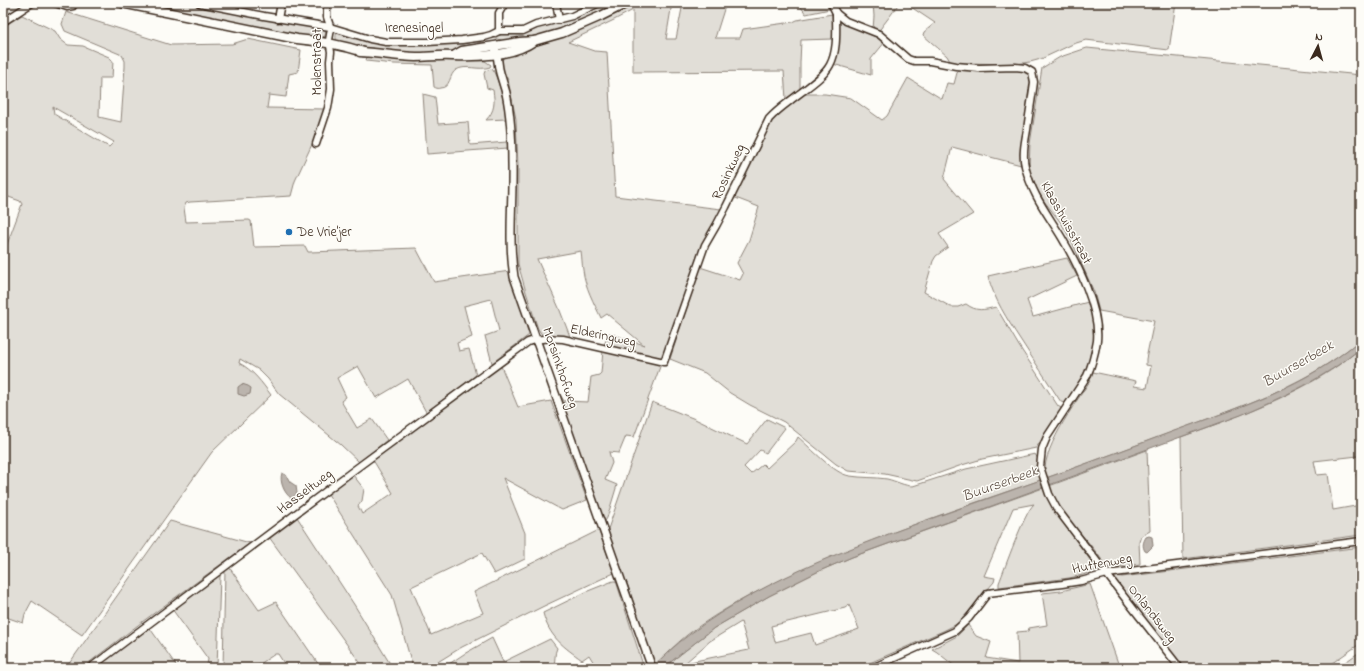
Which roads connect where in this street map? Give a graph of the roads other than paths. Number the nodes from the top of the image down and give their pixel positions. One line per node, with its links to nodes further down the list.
1 (32, 3): 16 (street)
2 (55, 3): 3 (street)
3 (74, 3)
4 (122, 3): 19 (main road)
5 (199, 3): 14 (street, Irenesingel)
6 (281, 3): 14 (street)
7 (327, 3): 17 (street, Molenstraat)
8 (505, 3): 18 (street)
9 (556, 3): 15 (street)
10 (599, 3): 15 (street, Irenesingel)
11 (627, 3): 20 (main road)
12 (831, 3): 13 (street, Klaashuisstraat)
13 (836, 13): 23 (street, Rosinkweg); 25 (street, Klaashuisstraat)
14 (278, 18): 17 (street, Irenesingel)
15 (559, 20): 18 (street, Irenesingel)
16 (3, 22)
17 (330, 27): 18 (street, Irenesingel); 19 (street, Molenstraat)
18 (499, 31)
19 (330, 46): 20 (main road); 21 (street, Molenstraat)
20 (495, 51): 22 (street, Morsinkhofweg)
21 (316, 144)
22 (536, 339): 23 (street, Elderingweg); 26 (street, Morsinkhofweg); 27 (street, Hasseltweg)
23 (664, 362)
24 (1361, 541): 25 (street, Huttenweg)
25 (1107, 574): 28 (street, Huttenweg); 29 (street, Onlandsweg)
26 (652, 667)
27 (90, 668)
28 (872, 668)
29 (1180, 668)

